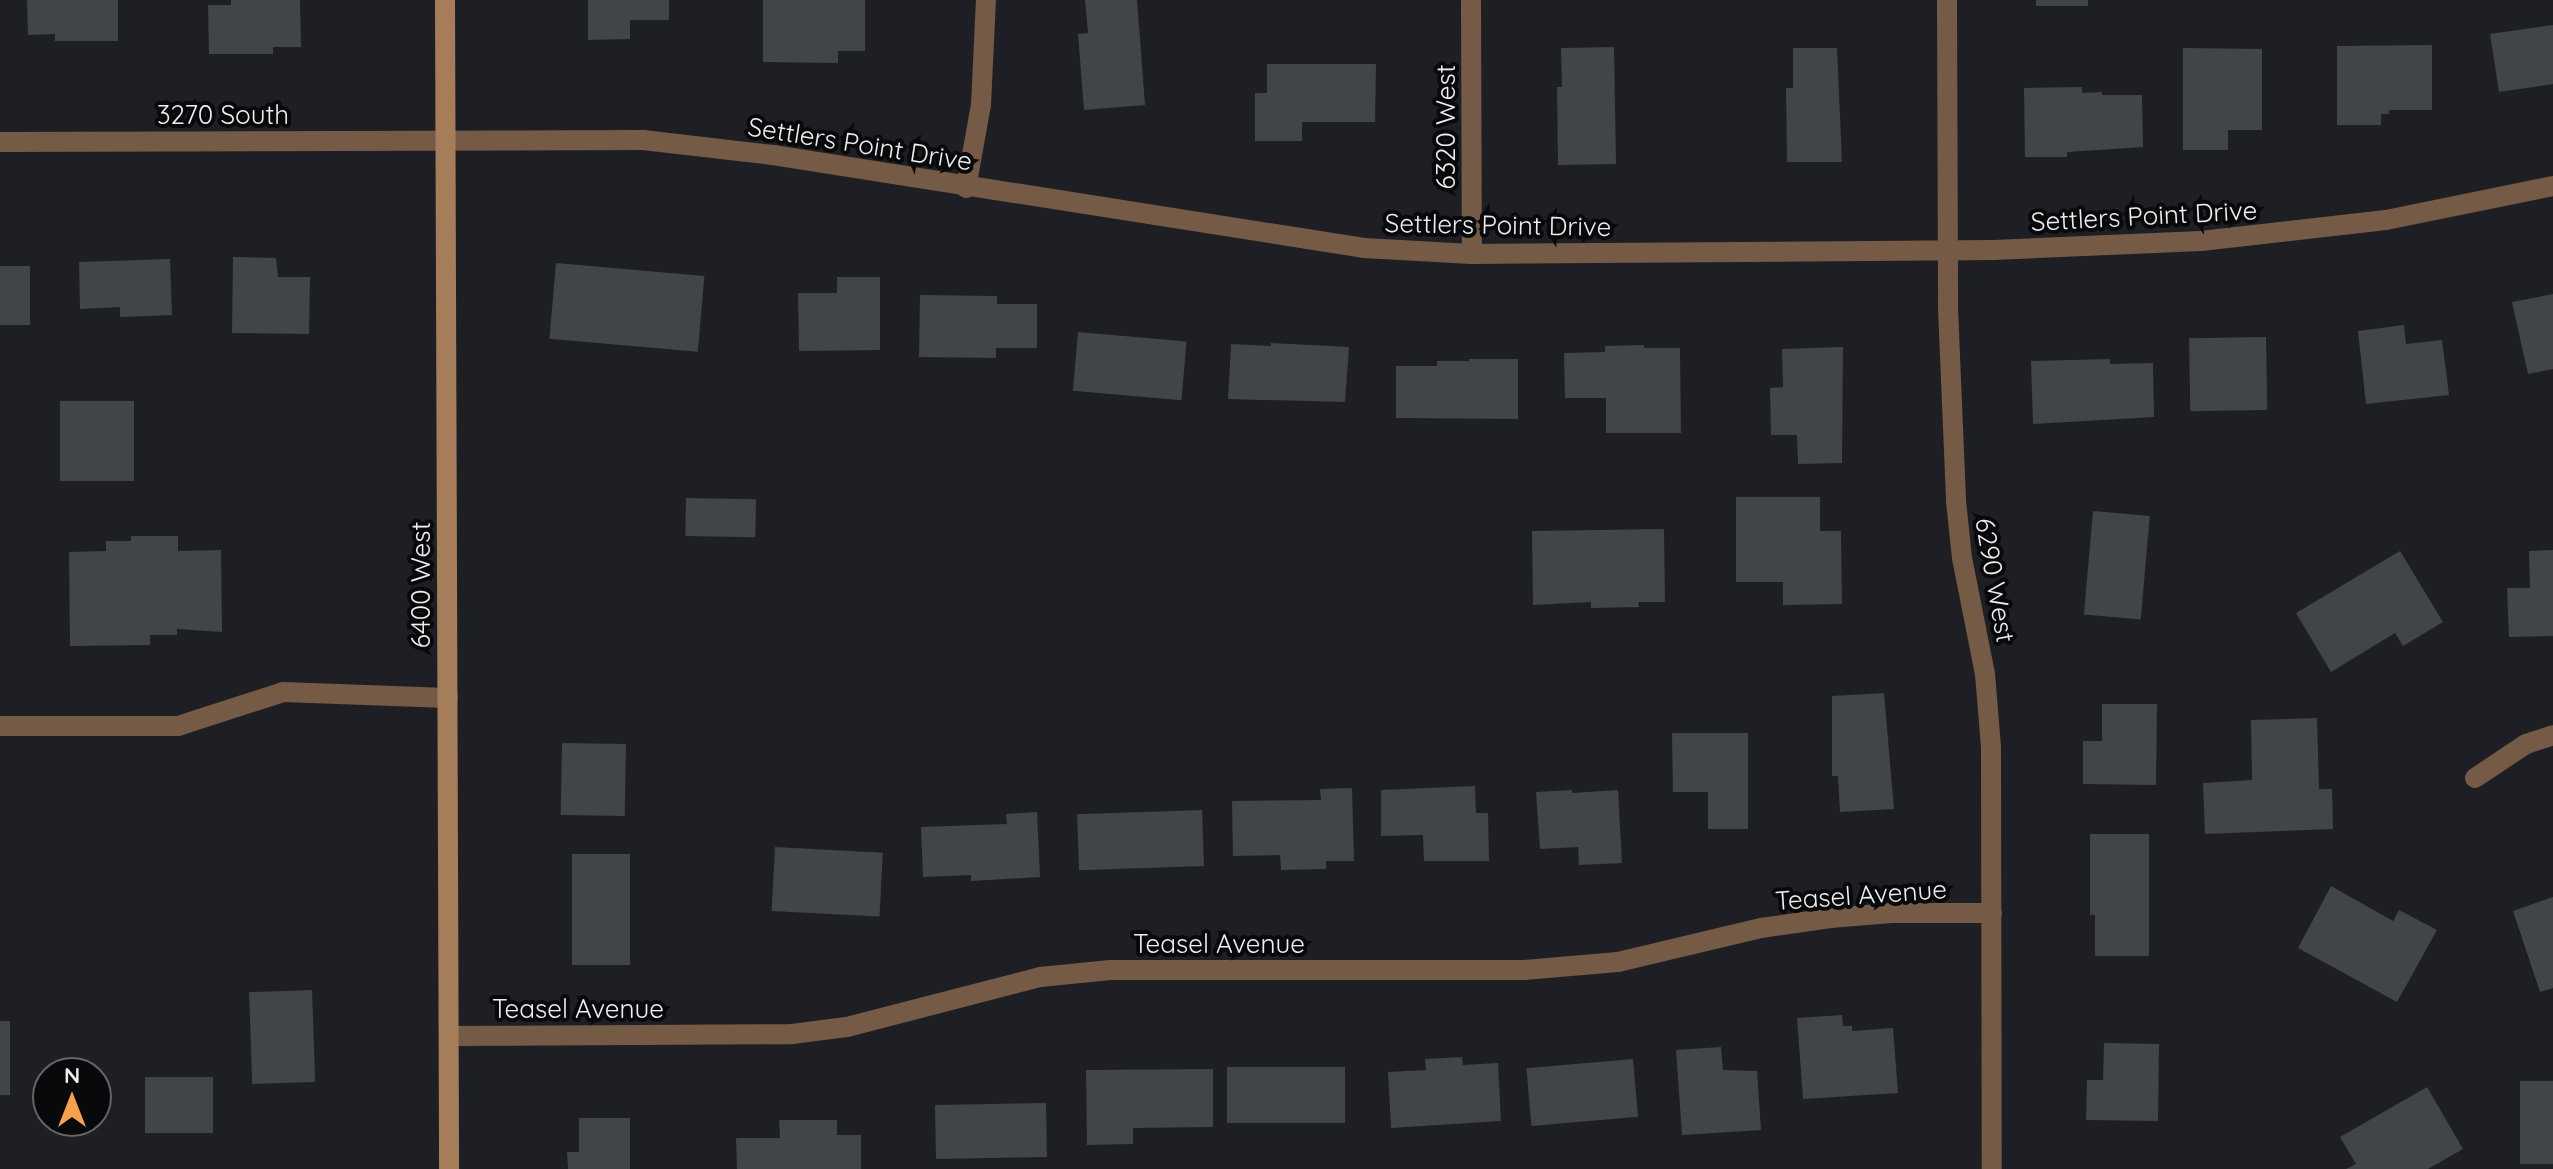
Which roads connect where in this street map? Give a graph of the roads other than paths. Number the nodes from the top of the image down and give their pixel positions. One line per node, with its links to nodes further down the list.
1 (445, 0): 5 (street, 6400 West)
2 (986, 0): 8 (street)
3 (1471, 0): 10 (street, 6320 West)
4 (1947, 0): 9 (street, 6290 West)
5 (446, 139): 6 (street, 3270 South); 8 (street, Settlers Point Drive); 11 (street, 6400 West)
6 (0, 142)
7 (2553, 186): 9 (street, Settlers Point Drive)
8 (966, 188): 10 (street, Settlers Point Drive)
9 (1948, 251): 10 (street, Settlers Point Drive); 15 (street, 6290 West)
10 (1472, 254)
11 (448, 698): 12 (street); 16 (street, 6400 West)
12 (0, 726)
13 (2553, 735): 14 (street)
14 (2475, 778)
15 (1992, 913): 16 (street, Teasel Avenue); 18 (street, 6290 West)
16 (449, 1036): 17 (street, 6400 West)
17 (449, 1169)
18 (1992, 1169)

